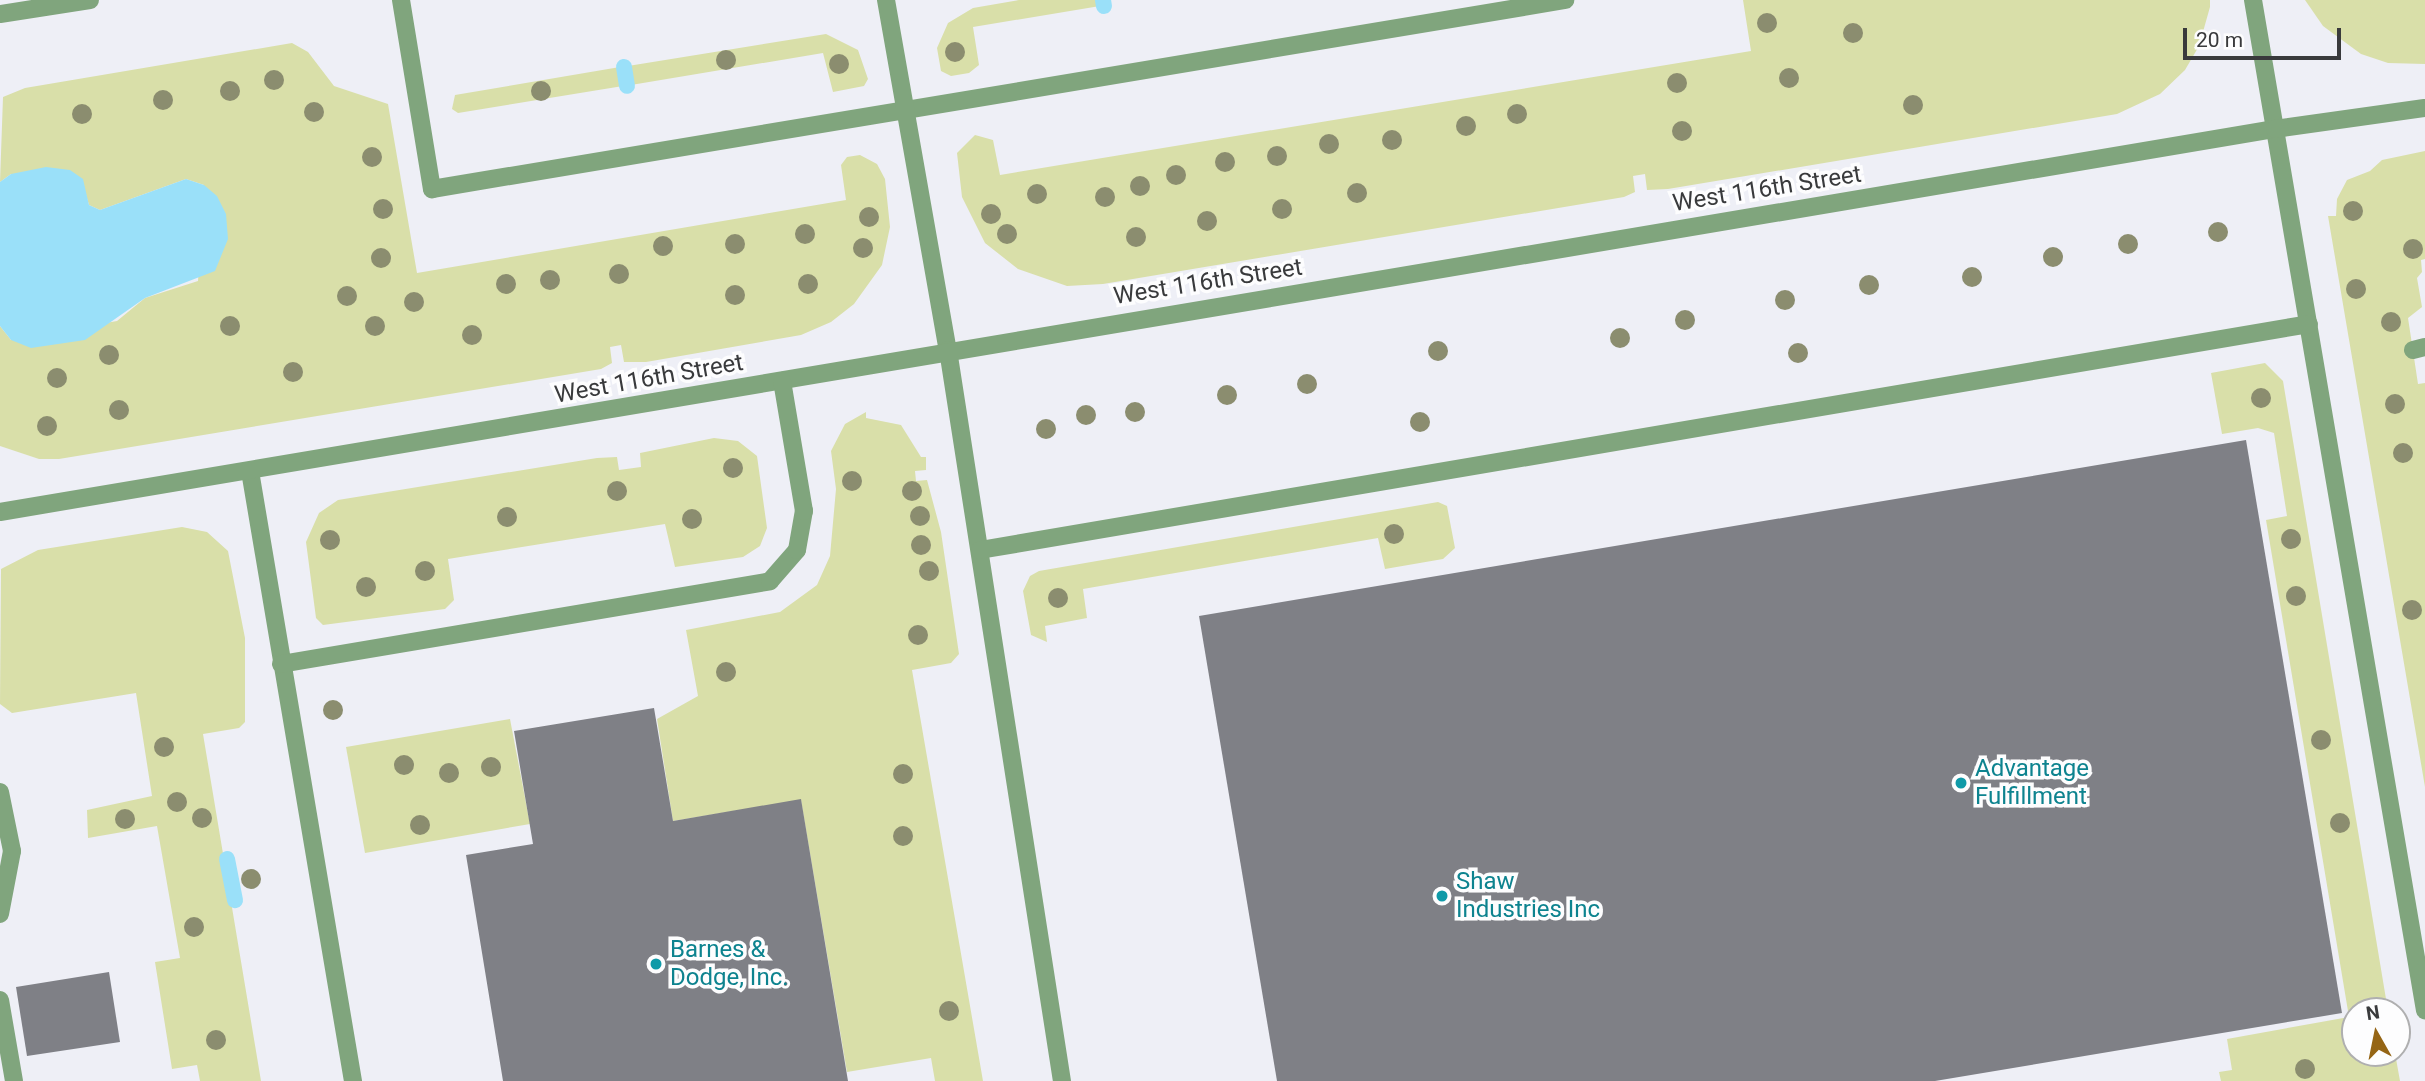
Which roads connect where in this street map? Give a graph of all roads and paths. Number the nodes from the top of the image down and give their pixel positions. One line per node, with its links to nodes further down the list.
1 (90, 0): 6 (street)
2 (401, 0): 7 (street)
3 (886, 0): 7 (street)
4 (1565, 0): 7 (street)
5 (2253, 0): 9 (street)
6 (0, 13)
7 (905, 108): 11 (street)
8 (2425, 108): 9 (street, West 116th Street)
9 (2276, 129): 10 (street); 11 (street, West 116th Street)
10 (2309, 324): 15 (street); 20 (street)
11 (948, 350): 12 (street, West 116th Street); 15 (street)
12 (782, 381): 13 (street, West 116th Street); 16 (street)
13 (250, 471): 14 (street, West 116th Street); 16 (street)
14 (0, 512)
15 (980, 550): 23 (street)
16 (281, 664): 22 (street)
17 (0, 792): 18 (street)
18 (0, 914)
19 (0, 1000): 21 (street)
20 (2425, 1010)
21 (14, 1081)
22 (353, 1081)
23 (1062, 1081)

